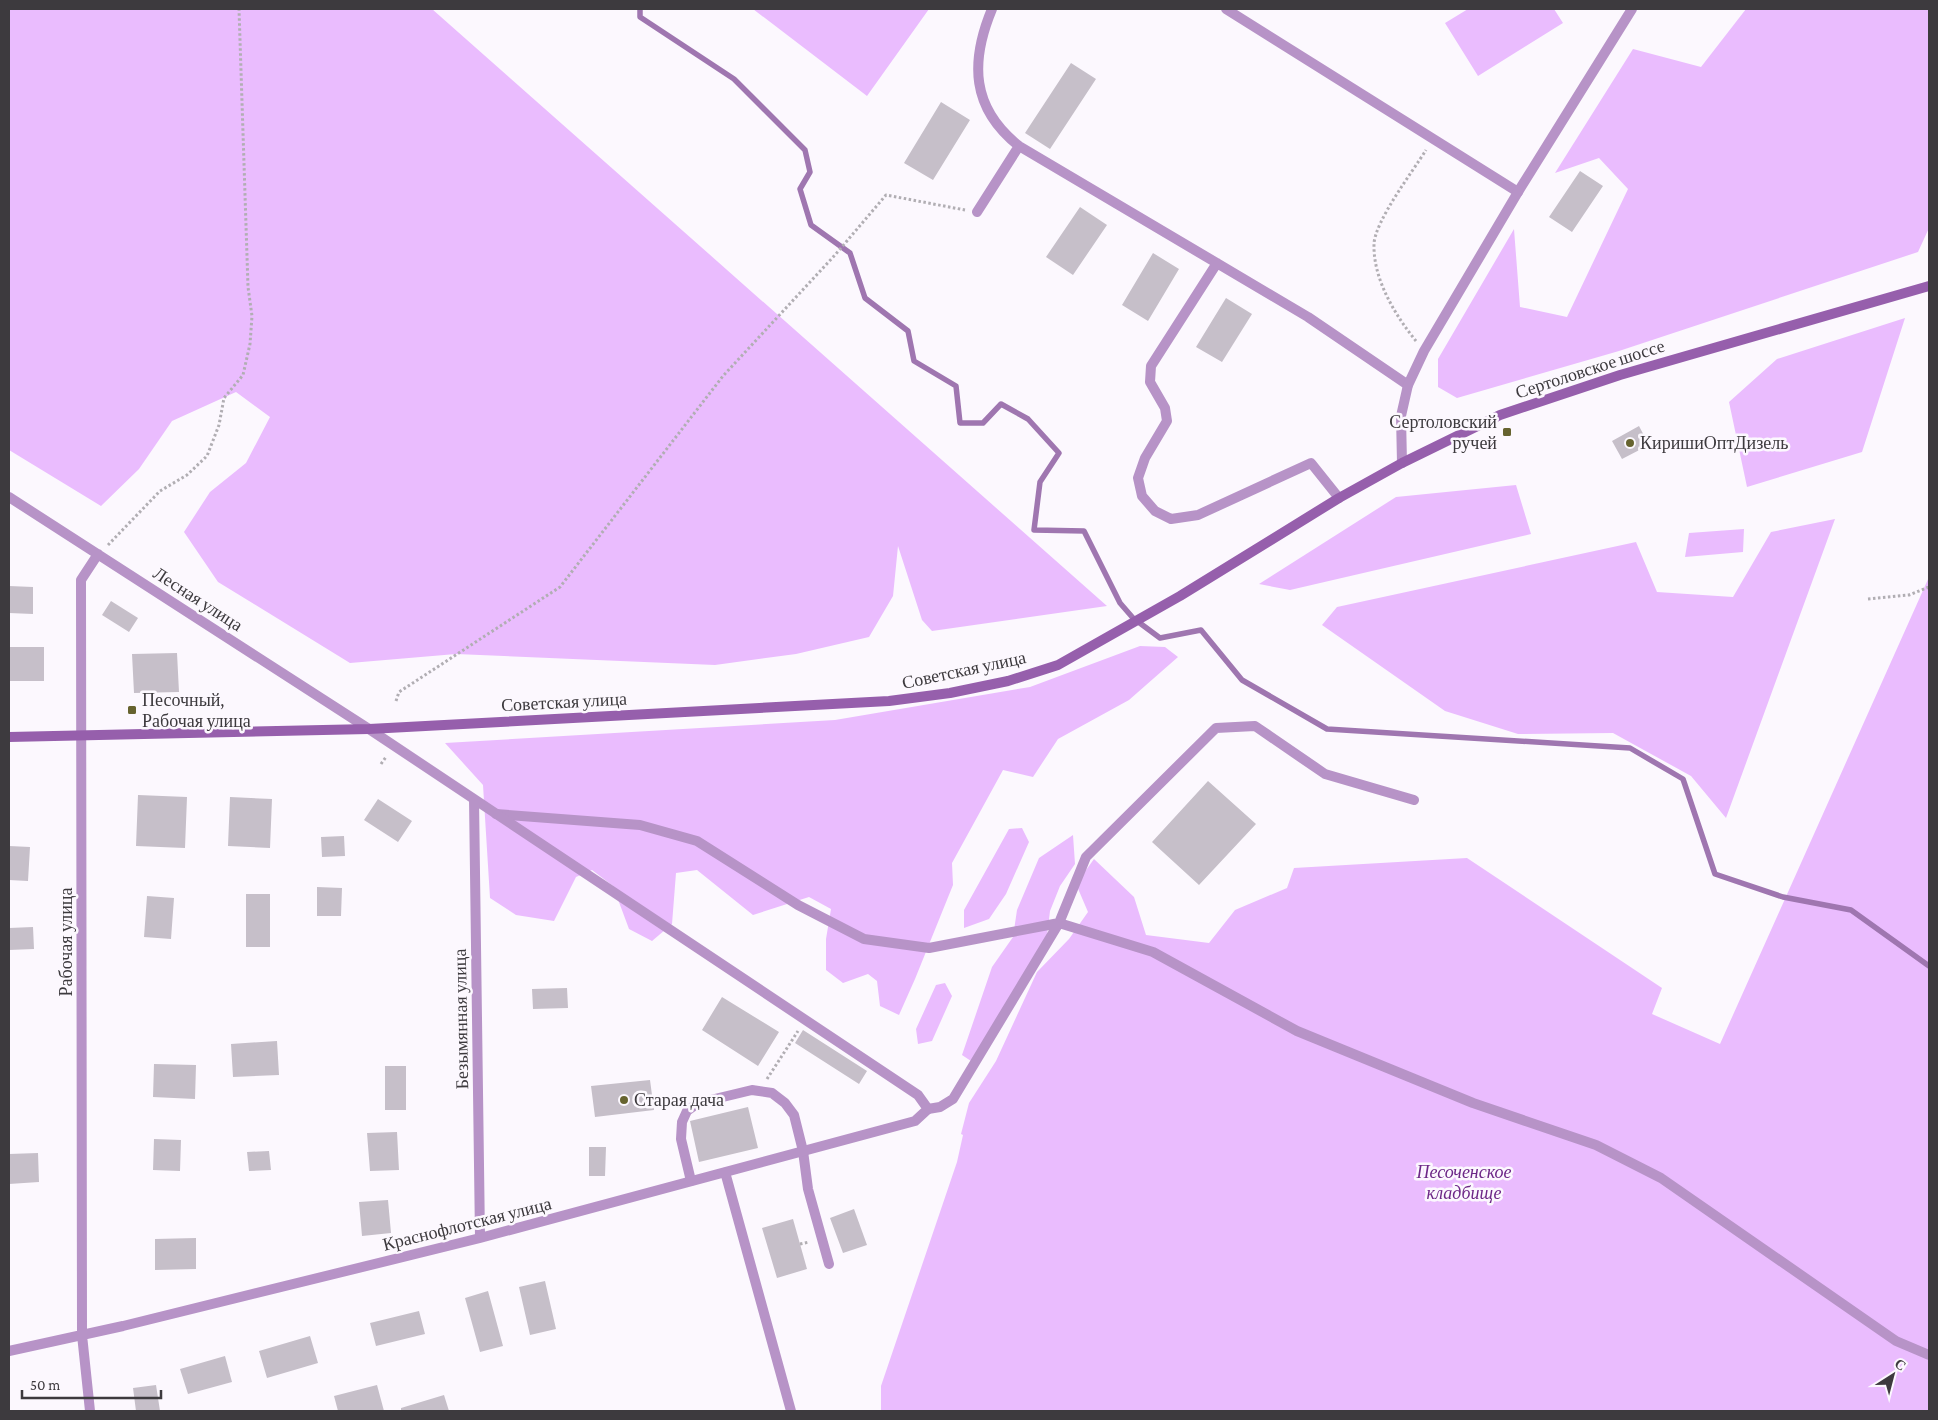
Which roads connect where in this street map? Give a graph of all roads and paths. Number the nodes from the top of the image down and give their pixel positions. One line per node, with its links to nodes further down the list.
1 (239, 9): 16 (path)
2 (992, 9): 6 (street)
3 (1226, 9): 5 (street)
4 (1632, 9): 7 (street)
5 (1433, 139): 7 (street); 11 (path)
6 (1019, 146): 8 (street); 9 (street)
7 (1518, 192): 11 (street)
8 (978, 212): 20 (path)
9 (1217, 263): 12 (street); 15 (street)
10 (1929, 286): 13 (main road, Сертоловское шоссе)
11 (1424, 351): 12 (street)
12 (1408, 385): 13 (street)
13 (1402, 463): 15 (main road, Сертоловское шоссе)
14 (9, 497): 16 (street, Лесная улица)
15 (1339, 498): 18 (main road, Сертоловское шоссе)
16 (98, 554): 21 (street, Лесная улица); 22 (street, Рабочая улица)
17 (1929, 587): 19 (path)
18 (1180, 596): 21 (main road, Советская улица)
19 (1868, 599)
20 (396, 702)
21 (369, 729): 22 (main road, Советская улица); 24 (street, Лесная улица)
22 (83, 734): 23 (main road, Советская улица); 36 (street, Рабочая улица)
23 (9, 737)
24 (474, 799): 26 (street, Лесная улица); 34 (street, Безымянная улица)
25 (1414, 800): 27 (street, Краснофлотская улица)
26 (496, 814): 27 (street); 28 (street, Лесная улица)
27 (1059, 923): 30 (street, Краснофлотская улица); 38 (street)
28 (805, 1020): 29 (path); 30 (street, Лесная улица)
29 (760, 1090): 31 (street); 33 (street)
30 (928, 1109): 31 (street, Краснофлотская улица)
31 (803, 1151): 32 (street, Краснофлотская улица); 35 (street)
32 (725, 1172): 33 (street, Краснофлотская улица); 40 (street)
33 (691, 1181): 34 (street, Краснофлотская улица)
34 (480, 1238): 36 (street, Краснофлотская улица)
35 (829, 1264)
36 (82, 1335): 37 (street, Краснофлотская улица); 39 (street, Рабочая улица)
37 (9, 1351)
38 (1929, 1355)
39 (90, 1411)
40 (791, 1411)

